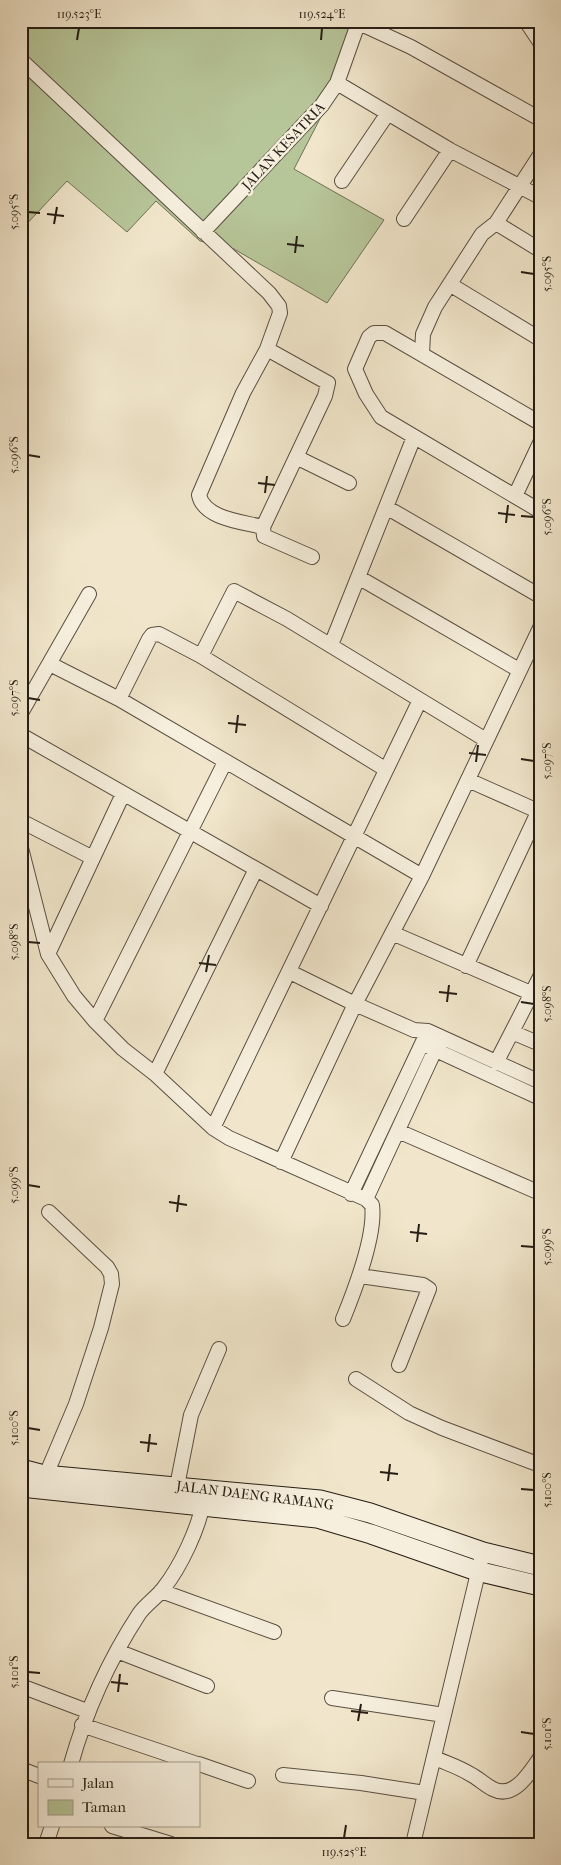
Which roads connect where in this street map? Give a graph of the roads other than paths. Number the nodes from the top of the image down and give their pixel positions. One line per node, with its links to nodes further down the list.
1 (526, 21): 3 (street)
2 (359, 22): 5 (street, JALAN KESATRIA); 7 (street)
3 (540, 42)
4 (21, 60): 15 (street)
5 (337, 83): 6 (street); 15 (street, JALAN KESATRIA)
6 (388, 113): 8 (street); 10 (street)
7 (540, 119)
8 (450, 150): 11 (street); 13 (street)
9 (540, 155): 11 (street)
10 (342, 181)
11 (521, 187): 12 (street); 14 (street)
12 (540, 197)
13 (404, 219)
14 (496, 223): 16 (street); 17 (street)
15 (203, 232): 19 (street)
16 (540, 250)
17 (451, 285): 18 (street); 20 (street)
18 (540, 339)
19 (267, 350): 24 (street); 29 (street)
20 (422, 354): 21 (street); 22 (street)
21 (540, 423)
22 (414, 437): 26 (street); 27 (street)
23 (540, 443): 26 (street)
24 (296, 457): 25 (street); 29 (street)
25 (349, 483)
26 (515, 496): 28 (street)
27 (386, 507): 31 (street); 33 (street)
28 (540, 511)
29 (263, 527): 30 (street)
30 (312, 557)
31 (358, 577): 35 (street); 38 (street)
32 (89, 594): 37 (street)
33 (540, 596)
34 (540, 628): 38 (street)
35 (331, 645): 36 (street); 40 (street)
36 (201, 656): 39 (street); 45 (street)
37 (50, 664): 39 (street); 41 (street)
38 (519, 670): 43 (street)
39 (119, 699): 44 (street)
40 (420, 700): 43 (street); 45 (street)
41 (21, 712)
42 (21, 736): 47 (street)
43 (486, 740): 46 (street)
44 (226, 762): 50 (street); 51 (street)
45 (385, 769): 51 (street)
46 (468, 780): 48 (street); 55 (street)
47 (123, 794): 50 (street); 53 (street)
48 (539, 810): 59 (street)
49 (21, 821): 53 (street)
50 (190, 831): 54 (street); 64 (street)
51 (353, 837): 55 (street); 56 (street)
52 (21, 848): 58 (street)
53 (93, 858): 58 (street)
54 (256, 869): 56 (street); 70 (street)
55 (422, 876): 57 (street)
56 (320, 906): 60 (street)
57 (392, 934): 59 (street); 63 (street)
58 (48, 954): 64 (street)
59 (466, 966): 62 (street)
60 (290, 972): 63 (street); 73 (street)
61 (540, 977): 62 (street)
62 (535, 996): 65 (street)
63 (355, 1004): 66 (street); 75 (street)
64 (95, 1021): 70 (street)
65 (512, 1032): 68 (street); 69 (street)
66 (421, 1035): 67 (street); 77 (street)
67 (438, 1043): 69 (street); 72 (street); 74 (street)
68 (540, 1044)
69 (496, 1063): 71 (street)
70 (156, 1074): 73 (street)
71 (540, 1082)
72 (540, 1098)
73 (213, 1128): 75 (street)
74 (398, 1131): 76 (street); 78 (street)
75 (280, 1162): 77 (street)
76 (540, 1193)
77 (352, 1194): 78 (street)
78 (366, 1199): 80 (street)
79 (49, 1212): 87 (street)
80 (360, 1276): 81 (street); 83 (street)
81 (343, 1319)
82 (219, 1349): 88 (street)
83 (399, 1365)
84 (356, 1379): 85 (street)
85 (540, 1465)
86 (21, 1469): 87 (main road, JALAN DAENG RAMANG)
87 (43, 1483): 88 (main road, JALAN DAENG RAMANG); 89 (main road, JALAN DAENG RAMANG); 90 (main road, JALAN DAENG RAMANG)
88 (177, 1486): 90 (main road, JALAN DAENG RAMANG)
89 (21, 1487)
90 (204, 1498): 91 (main road, JALAN DAENG RAMANG); 97 (street)
91 (305, 1508): 92 (main road, JALAN DAENG RAMANG); 93 (main road, JALAN DAENG RAMANG)
92 (357, 1510): 93 (main road); 94 (main road, JALAN DAENG RAMANG)
93 (352, 1528): 95 (main road, JALAN DAENG RAMANG)
94 (483, 1552): 95 (street); 96 (main road, JALAN DAENG RAMANG)
95 (477, 1571): 96 (main road, JALAN DAENG RAMANG); 103 (street)
96 (539, 1579)
97 (161, 1591): 98 (street); 99 (street)
98 (274, 1632)
99 (117, 1651): 101 (street); 104 (street)
100 (21, 1686): 104 (street)
101 (207, 1686)
102 (332, 1698): 103 (street)
103 (444, 1715): 105 (street)
104 (85, 1718): 107 (street); 108 (street)
105 (435, 1758): 106 (street); 114 (street)
106 (540, 1758)
107 (72, 1762)
108 (193, 1762)
109 (200, 1765): 113 (street)
110 (21, 1768): 112 (street)
111 (283, 1775): 114 (street)
112 (38, 1776)
113 (248, 1781)
114 (425, 1793): 119 (street)
115 (51, 1828): 117 (street)
116 (119, 1828): 118 (street)
117 (46, 1844)
118 (171, 1844)
119 (413, 1844)

